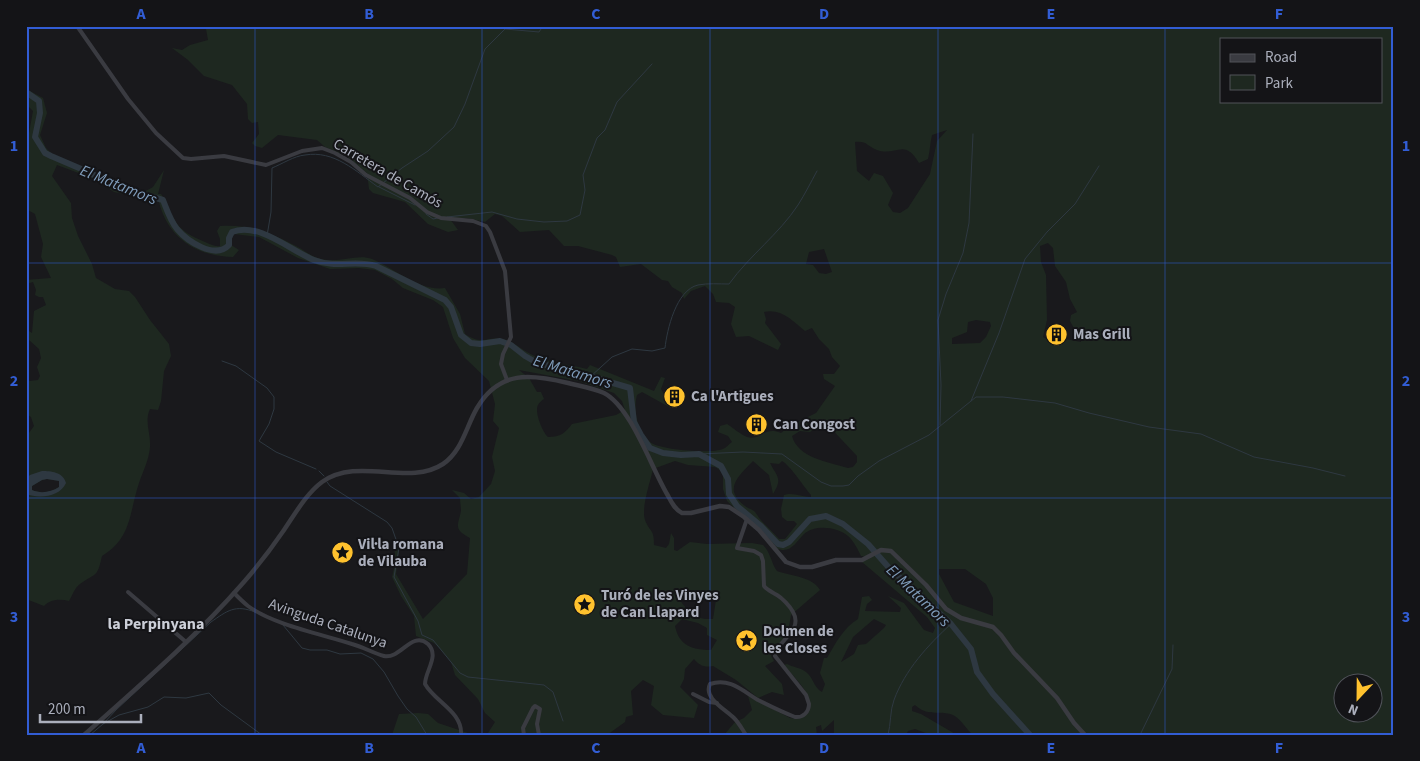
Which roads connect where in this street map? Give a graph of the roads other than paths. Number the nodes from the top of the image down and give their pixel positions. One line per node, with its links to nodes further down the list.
1 (77, 26): 2 (street, Carretera de Camós)
2 (508, 380): 3 (street); 5 (street)
3 (747, 520): 8 (street); 14 (street)
4 (128, 592): 6 (street)
5 (234, 594): 6 (street); 10 (street, Avinguda Catalunya)
6 (186, 642): 9 (street)
7 (693, 694): 8 (street)
8 (717, 703): 13 (street)
9 (84, 735)
10 (461, 735)
11 (524, 735): 12 (street)
12 (539, 735)
13 (746, 735)
14 (1085, 735)

